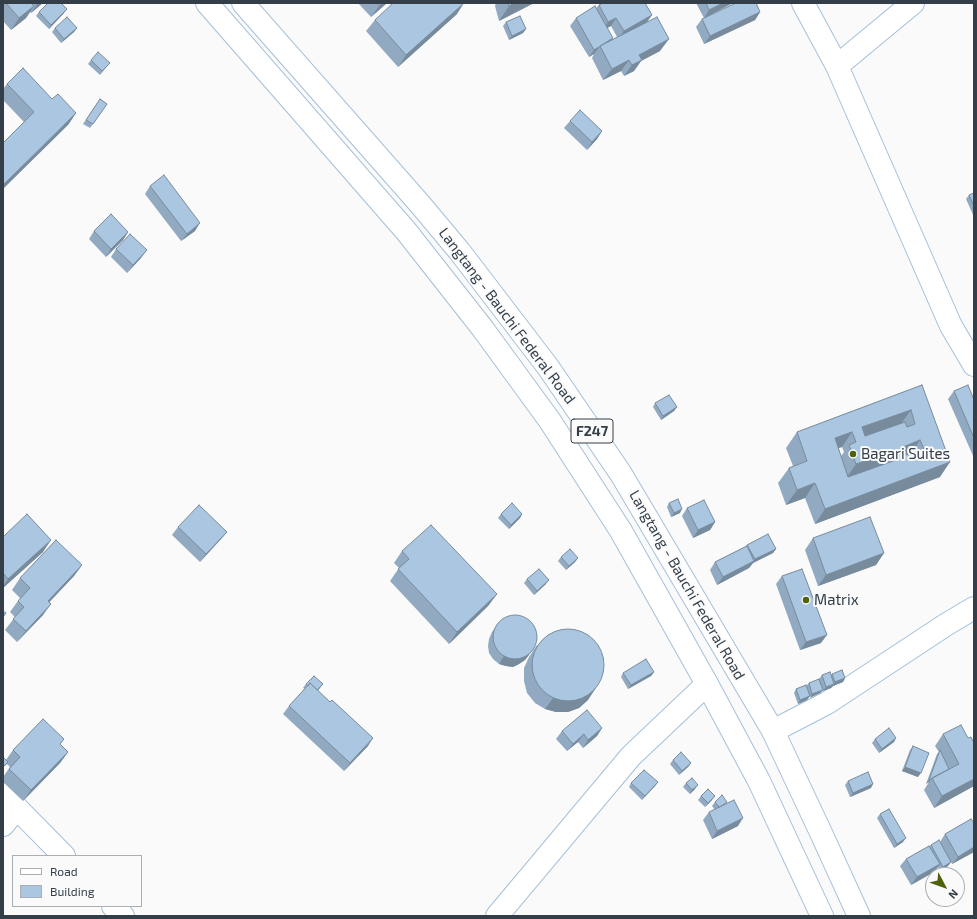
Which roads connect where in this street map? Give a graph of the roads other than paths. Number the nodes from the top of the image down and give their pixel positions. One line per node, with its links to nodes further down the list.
1 (207, 3): 8 (main road, Langtang - Bauchi Federal Road / F247)
2 (242, 3): 9 (main road, Langtang - Bauchi Federal Road / F247)
3 (803, 3): 5 (main road)
4 (913, 3): 5 (main road)
5 (838, 66): 6 (main road)
6 (974, 365)
7 (974, 608): 9 (main road)
8 (707, 684): 15 (main road); 16 (main road, Langtang - Bauchi Federal Road / F247)
9 (773, 731): 17 (main road, Langtang - Bauchi Federal Road / F247)
10 (10, 801): 11 (main road); 12 (main road)
11 (3, 825)
12 (63, 855)
13 (114, 907): 14 (main road)
14 (123, 916)
15 (497, 916)
16 (822, 916)
17 (859, 916)

